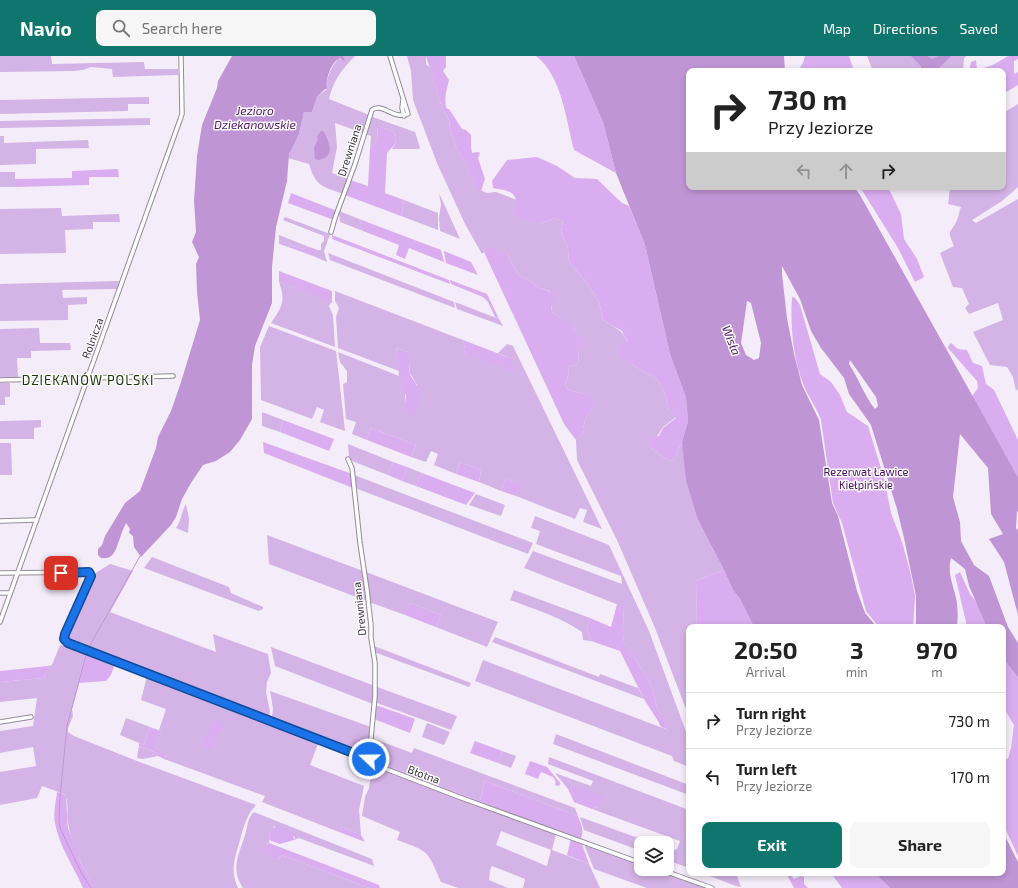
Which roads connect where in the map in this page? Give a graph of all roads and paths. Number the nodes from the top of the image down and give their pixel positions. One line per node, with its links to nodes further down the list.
1 (181, 56): 7 (street, Rolnicza)
2 (390, 56): 3 (street)
3 (403, 99): 4 (street); 4 (street)
4 (404, 116): 5 (street, Drewniana)
5 (331, 232)
6 (173, 376): 7 (street)
7 (87, 378): 8 (street); 10 (street, Rolnicza)
8 (0, 380)
9 (348, 458): 20 (street, Drewniana)
10 (36, 520): 11 (street); 13 (street, Rolnicza)
11 (0, 521)
12 (0, 573): 13 (street)
13 (17, 573): 15 (street, Rolnicza); 20 (street, Błotna)
14 (0, 593): 15 (street)
15 (10, 593): 16 (street, Rolnicza)
16 (2, 612): 17 (street, Rolnicza)
17 (0, 622)
18 (31, 717): 19 (street)
19 (0, 722)
20 (369, 759): 21 (street, Błotna)
21 (634, 860)
22 (674, 875): 23 (street)
23 (712, 888)

